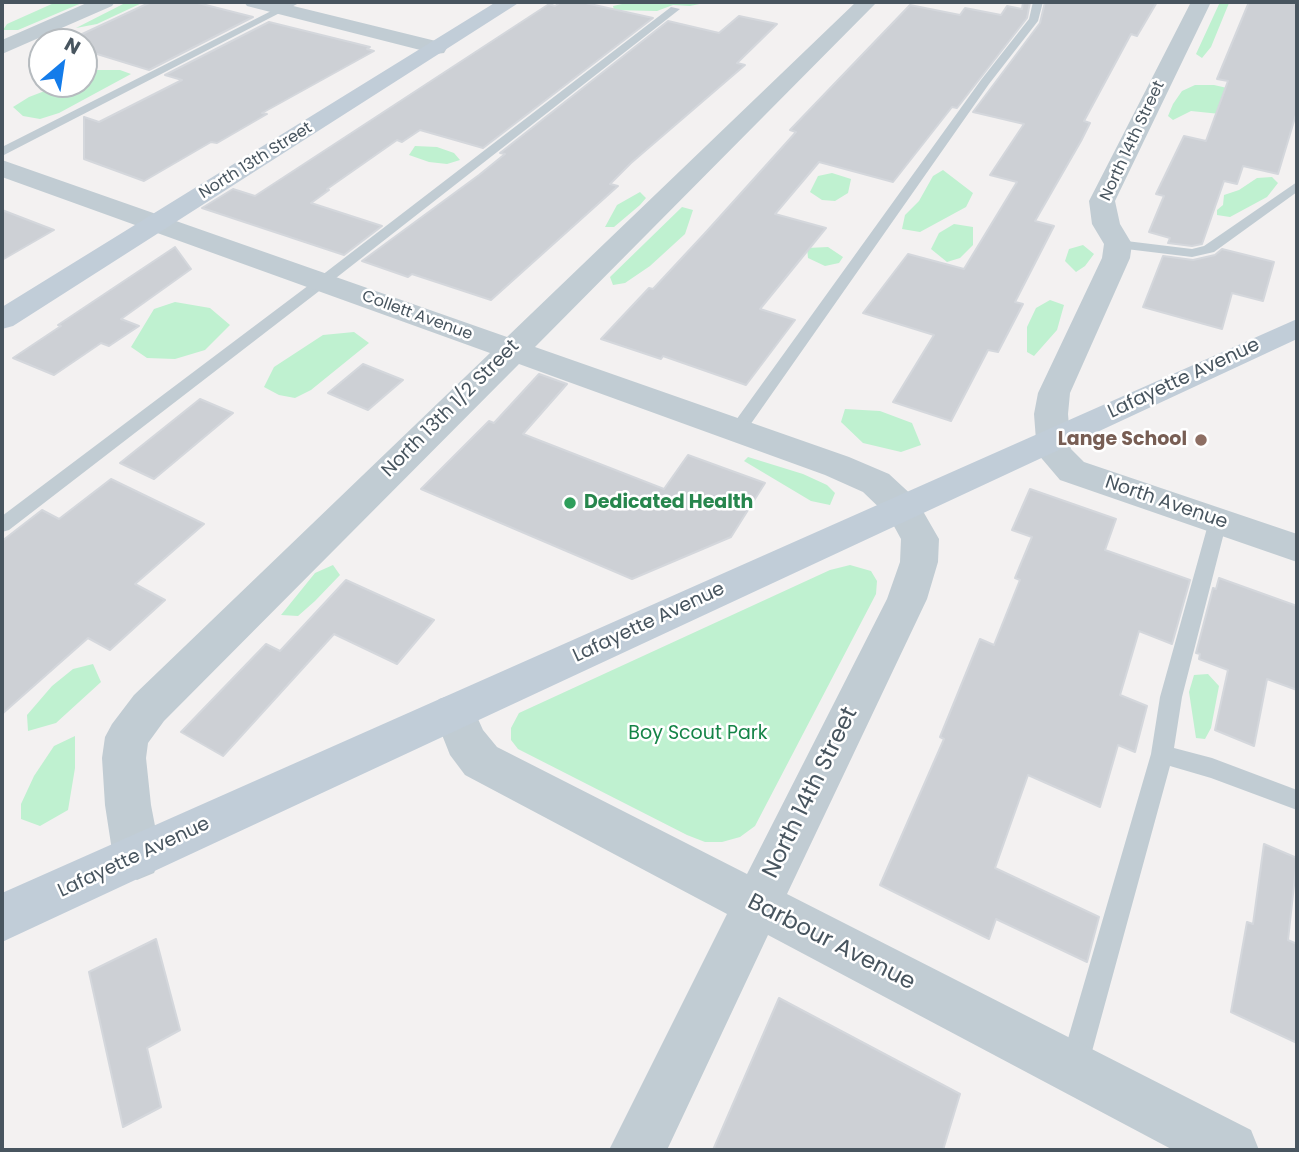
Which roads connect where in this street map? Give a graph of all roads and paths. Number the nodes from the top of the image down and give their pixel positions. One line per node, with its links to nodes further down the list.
1 (105, 2): 9 (street)
2 (254, 2): 7 (street)
3 (510, 2): 10 (main road, North 13th Street)
4 (867, 2): 19 (street, North 13th 1/2 Street)
5 (1038, 2): 20 (lane)
6 (1201, 2): 15 (street, North 14th Street)
7 (289, 5): 10 (street); 11 (lane)
8 (675, 9): 16 (lane)
9 (2, 48)
10 (436, 48): 14 (main road, North 13th Street)
11 (2, 152)
12 (2, 168): 14 (street, Collett Avenue)
13 (1297, 186): 15 (lane)
14 (156, 223): 16 (street, Collett Avenue); 17 (main road, North 13th Street)
15 (1118, 244): 21 (street)
16 (323, 282): 19 (street, Collett Avenue); 24 (lane)
17 (2, 320)
18 (1297, 328): 21 (main road, Lafayette Avenue)
19 (511, 350): 20 (street, Collett Avenue); 29 (street, North 13th 1/2 Street)
20 (737, 431): 22 (street, Collett Avenue)
21 (1052, 440): 22 (main road, Lafayette Avenue); 23 (street, North Avenue)
22 (903, 508): 26 (main road, Lafayette Avenue); 30 (street, North 14th Street)
23 (1218, 521): 25 (street, North Avenue); 27 (lane)
24 (2, 525)
25 (1297, 548)
26 (454, 712): 29 (main road, Lafayette Avenue); 30 (street, Barbour Avenue)
27 (1162, 754): 28 (lane); 32 (lane)
28 (1297, 800)
29 (137, 856): 31 (main road, Lafayette Avenue)
30 (756, 904): 32 (street, Barbour Avenue); 33 (street, North 14th Street)
31 (2, 918)
32 (1073, 1068): 34 (street, Barbour Avenue)
33 (637, 1150)
34 (1231, 1150)

